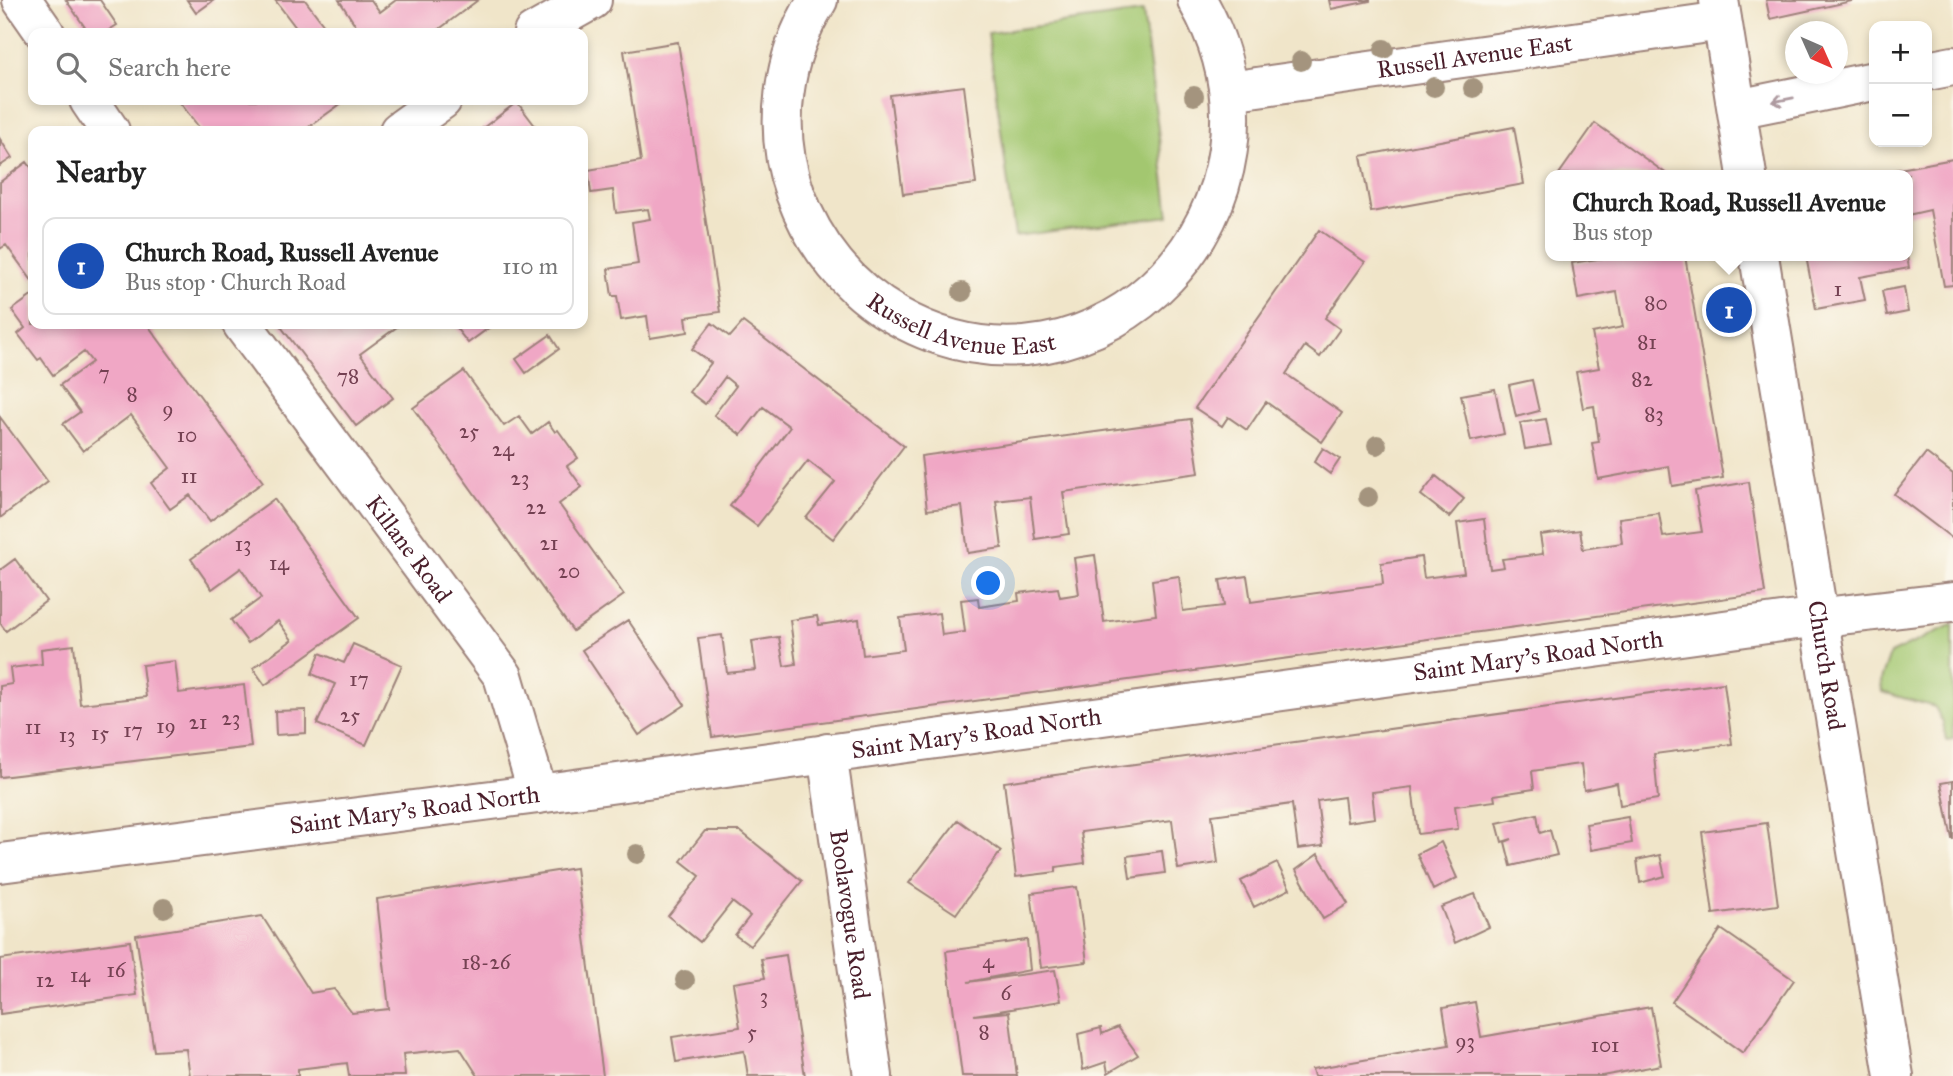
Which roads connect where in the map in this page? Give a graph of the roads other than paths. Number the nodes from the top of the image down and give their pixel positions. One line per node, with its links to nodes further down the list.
1 (22, 0): 6 (street)
2 (592, 0): 7 (street)
3 (818, 0): 11 (street, Russell Avenue East)
4 (1197, 0): 11 (street, Russell Avenue East)
5 (1720, 11): 11 (street, Russell Avenue East); 14 (street)
6 (42, 28)
7 (542, 28)
8 (1953, 66): 9 (street)
9 (1932, 70)
10 (1869, 82): 14 (street, one-way to 14)
11 (1229, 90)
12 (92, 105): 15 (street)
13 (435, 105): 16 (street)
14 (1737, 109): 17 (street)
15 (107, 126)
16 (406, 126)
17 (1746, 170)
18 (1760, 261): 21 (street, Church Road)
19 (246, 329): 23 (street, Killane Road)
20 (1953, 602): 21 (street, Saint Mary's Road North)
21 (1817, 618): 22 (street, Saint Mary's Road North); 26 (street, Church Road)
22 (827, 752): 23 (street, Saint Mary's Road North); 25 (street, Boolavogue Road)
23 (538, 794): 24 (street, Saint Mary's Road North)
24 (0, 863)
25 (873, 1076)
26 (1894, 1076)

